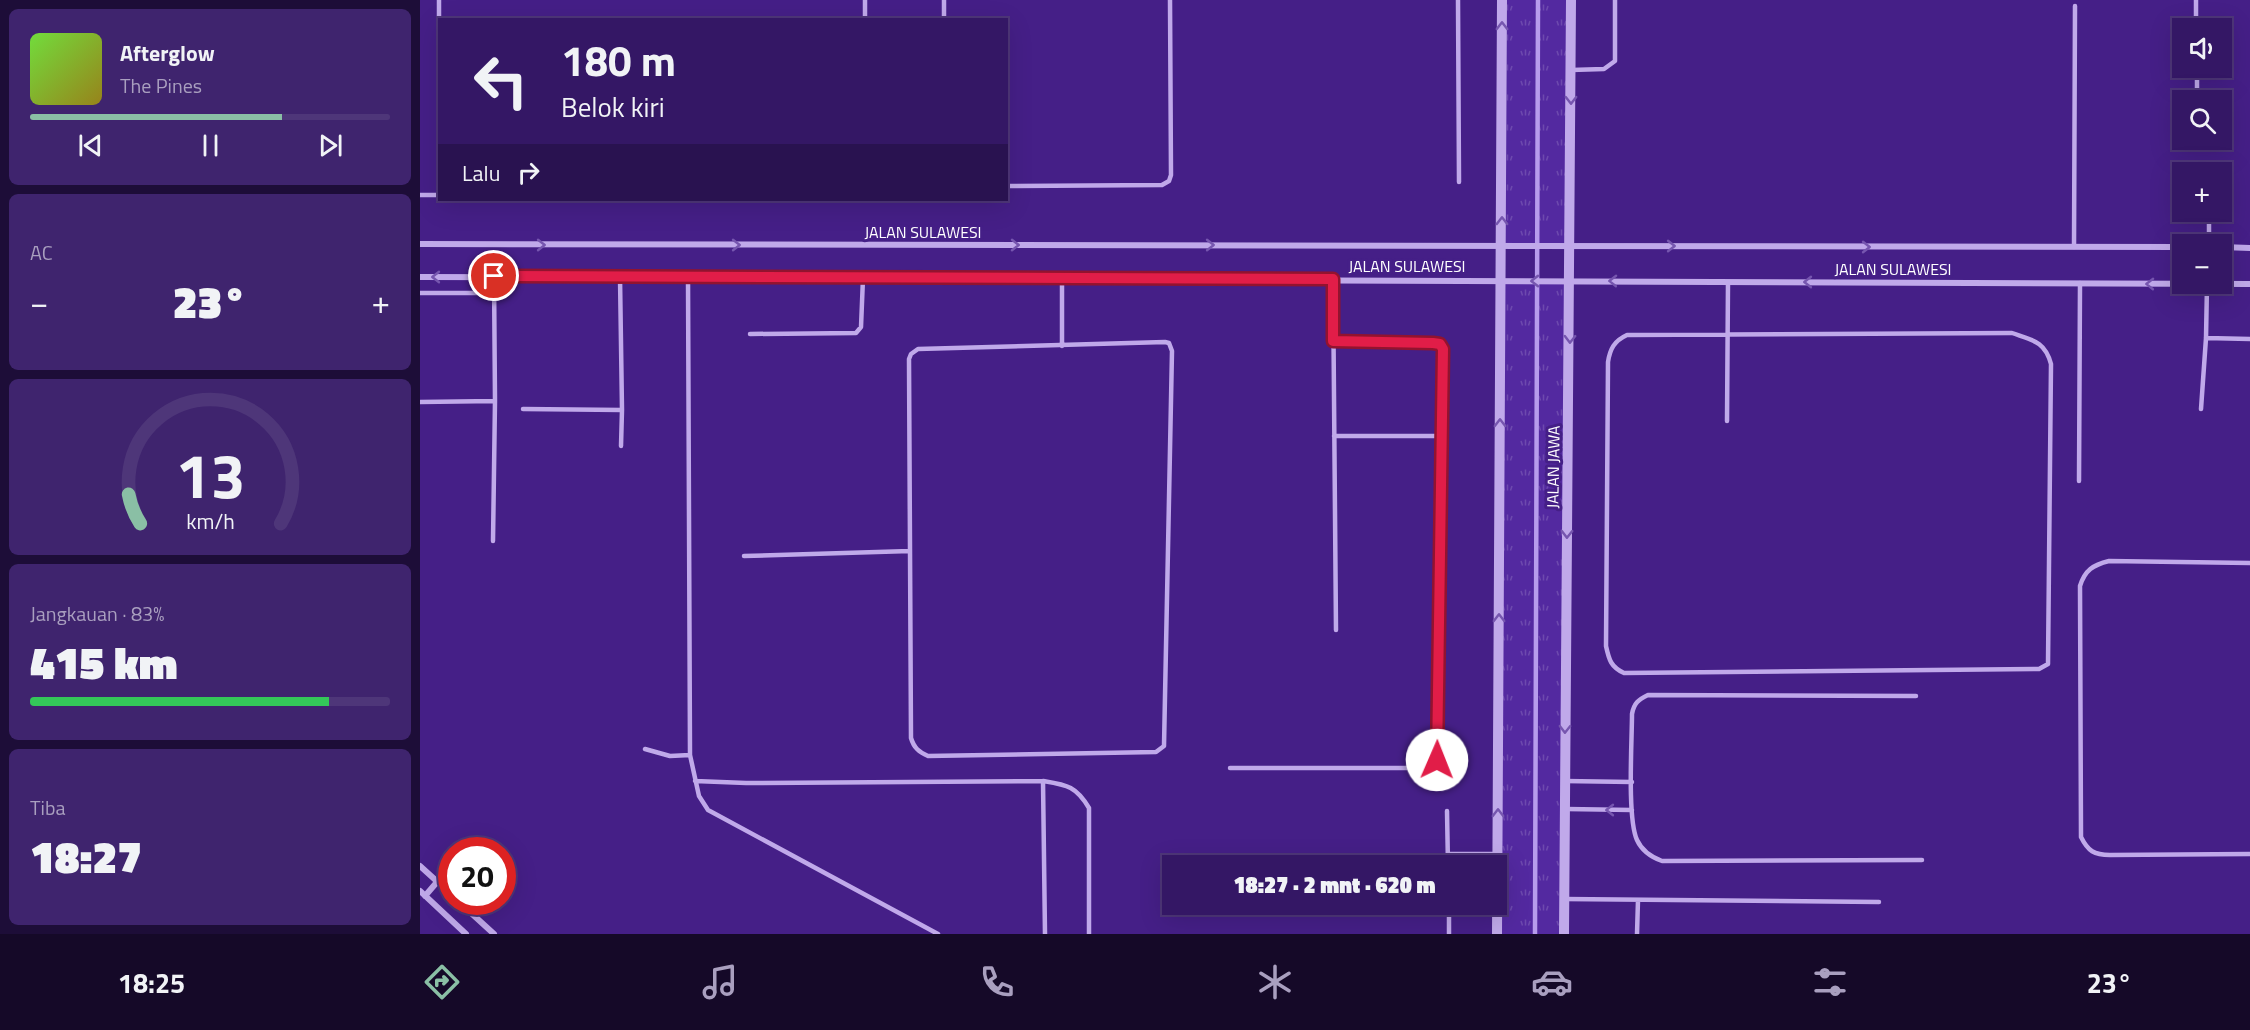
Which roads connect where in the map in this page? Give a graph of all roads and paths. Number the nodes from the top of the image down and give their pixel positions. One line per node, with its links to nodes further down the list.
1 (439, 0): 11 (lane)
2 (865, 0): 12 (lane)
3 (944, 0): 13 (lane)
4 (1170, 0): 17 (lane)
5 (1458, 0): 16 (lane)
6 (1502, 0): 21 (street, one-way to 6)
7 (1571, 0): 15 (street, JALAN JAWA)
8 (1615, 0): 15 (lane)
9 (2196, 0): 14 (lane)
10 (2075, 6): 23 (lane)
11 (439, 18)
12 (865, 18)
13 (944, 18)
14 (2196, 18)
15 (1571, 70): 22 (street, JALAN JAWA, one-way to 22)
16 (1459, 182)
17 (1008, 186)
18 (420, 195): 19 (lane)
19 (438, 195)
20 (420, 244): 21 (street, JALAN SULAWESI, one-way to 21)
21 (1502, 246): 22 (street, JALAN SULAWESI); 34 (street)
22 (1571, 246): 23 (street, JALAN SULAWESI, one-way to 23); 35 (street, JALAN JAWA)
23 (2074, 247): 24 (street, JALAN SULAWESI)
24 (2172, 247)
25 (2232, 248): 26 (street)
26 (2250, 248)
27 (494, 276): 28 (street, JALAN SULAWESI, one-way to 28); 29 (street, JALAN SULAWESI); 42 (lane)
28 (420, 277)
29 (620, 277): 30 (street, JALAN SULAWESI); 54 (lane)
30 (688, 277): 31 (street, JALAN SULAWESI); 67 (lane)
31 (863, 278): 32 (street, JALAN SULAWESI); 44 (lane)
32 (1062, 279): 33 (street, JALAN SULAWESI); 49 (lane)
33 (1333, 279): 34 (street, JALAN SULAWESI); 48 (lane)
34 (1501, 280): 35 (street, JALAN SULAWESI, one-way to 34); 77 (street, one-way to 34)
35 (1570, 281): 36 (street, JALAN SULAWESI, one-way to 35); 71 (street, JALAN JAWA, one-way to 71)
36 (1728, 282): 37 (street, JALAN SULAWESI, one-way to 36); 45 (lane)
37 (2080, 283): 38 (street, JALAN SULAWESI, one-way to 37); 59 (lane)
38 (2172, 284)
39 (2232, 284): 40 (street, JALAN SULAWESI)
40 (2250, 284)
41 (420, 293): 42 (lane)
42 (494, 293): 50 (lane)
43 (2207, 294): 46 (lane)
44 (750, 334)
45 (1729, 335): 45 (lane); 55 (lane)
46 (2206, 338): 47 (lane); 53 (lane)
47 (2250, 339)
48 (1333, 341): 56 (lane); 57 (lane)
49 (1062, 346): 61 (lane); 61 (lane)
50 (495, 401): 51 (lane); 60 (lane)
51 (420, 402)
52 (523, 409): 54 (lane)
53 (2201, 409)
54 (622, 410): 58 (lane)
55 (1727, 421)
56 (1334, 436): 57 (lane); 64 (lane)
57 (1442, 436): 68 (lane)
58 (621, 446)
59 (2079, 481)
60 (492, 540)
61 (910, 551): 62 (lane)
62 (744, 556)
63 (2250, 563): 78 (lane)
64 (1336, 630)
65 (1916, 696): 72 (lane)
66 (645, 749): 67 (lane)
67 (690, 755): 69 (lane)
68 (1230, 768)
69 (695, 781): 70 (lane); 90 (lane)
70 (1043, 781): 91 (lane); 92 (lane)
71 (1564, 781): 72 (lane); 73 (street, JALAN JAWA)
72 (1632, 782): 74 (lane)
73 (1564, 809): 74 (lane, one-way to 73); 83 (street, JALAN JAWA)
74 (1632, 810): 79 (lane)
75 (1447, 811): 76 (lane)
76 (1448, 854): 77 (lane)
77 (1498, 854): 94 (street)
78 (2250, 854)
79 (1922, 860)
80 (420, 866): 81 (street)
81 (437, 882): 82 (street)
82 (423, 893): 88 (street)
83 (1564, 899): 84 (lane); 95 (street, JALAN JAWA)
84 (1638, 900): 85 (lane); 96 (lane)
85 (1879, 902)
86 (473, 915): 89 (street)
87 (1449, 915): 93 (lane)
88 (466, 934)
89 (494, 934)
90 (938, 934)
91 (1045, 934)
92 (1089, 934)
93 (1449, 934)
94 (1497, 934)
95 (1564, 934)
96 (1637, 934)

